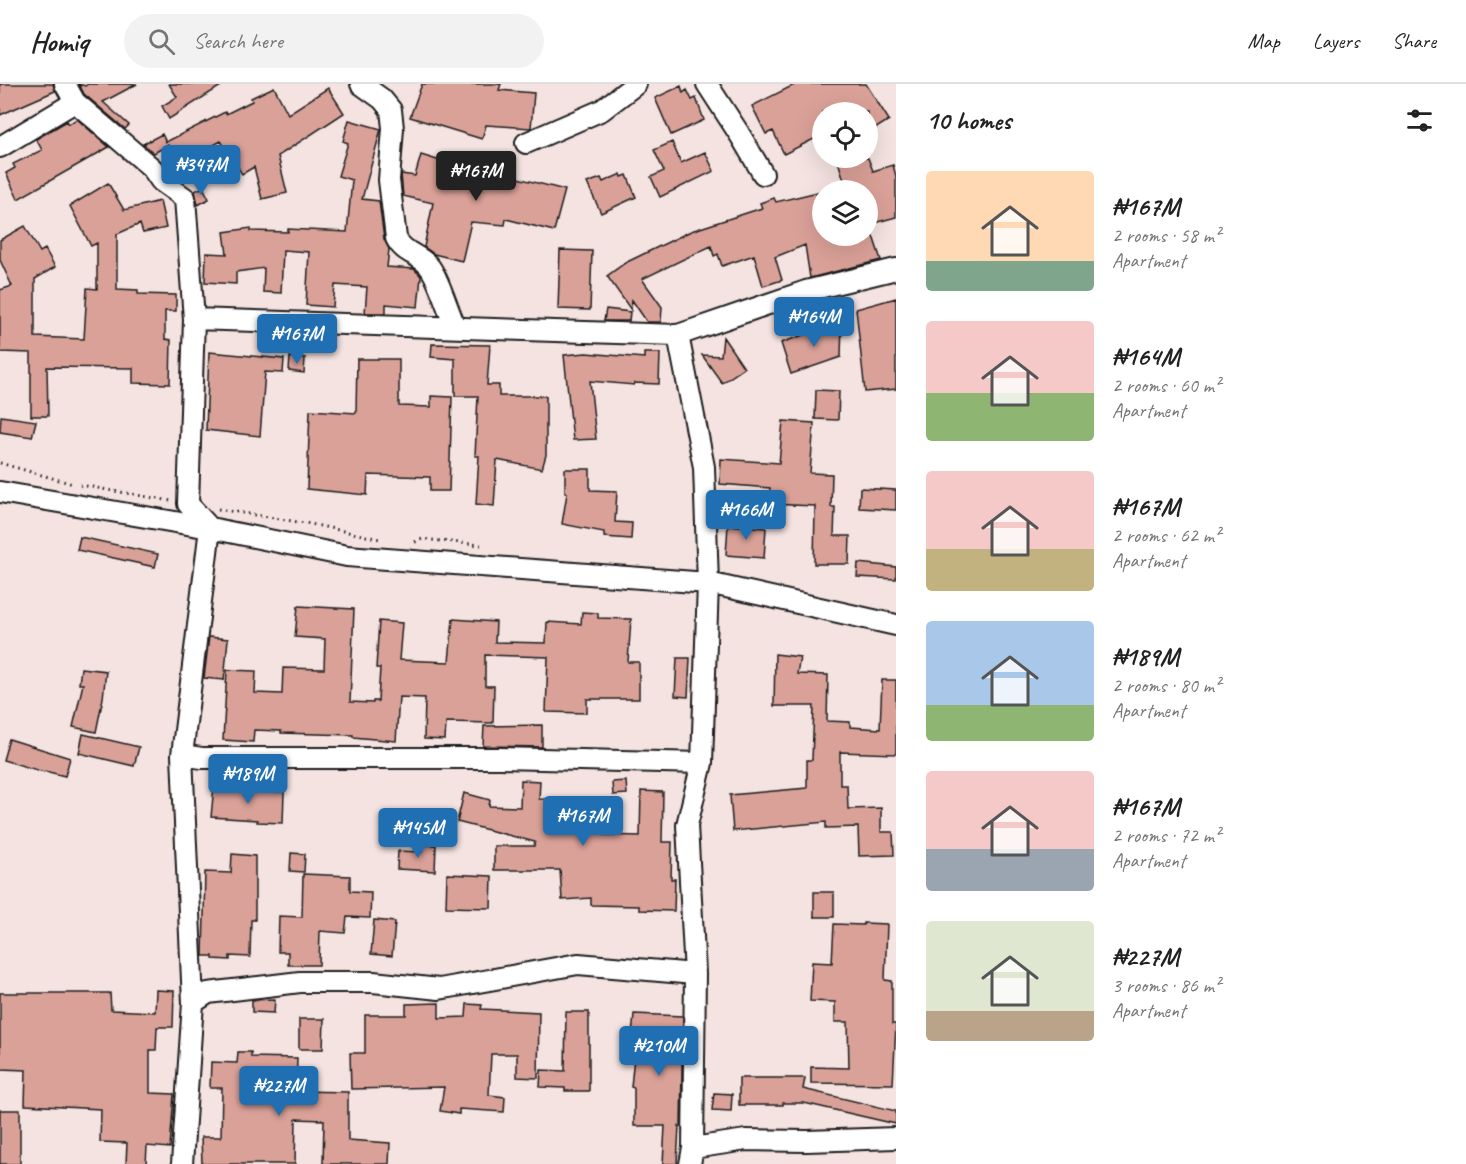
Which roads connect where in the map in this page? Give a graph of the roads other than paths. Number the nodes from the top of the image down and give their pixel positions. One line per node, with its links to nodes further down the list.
1 (65, 84): 5 (street)
2 (362, 84): 11 (street)
3 (636, 84): 6 (street)
4 (706, 84): 8 (street)
5 (75, 102): 7 (street); 10 (street)
6 (526, 143)
7 (0, 147)
8 (763, 174)
9 (896, 269): 12 (street)
10 (194, 319): 11 (street); 14 (street)
11 (454, 326): 12 (street)
12 (678, 335): 15 (street)
13 (0, 492): 14 (street)
14 (210, 528): 15 (street); 17 (street)
15 (708, 583): 16 (street); 18 (street)
16 (896, 625)
17 (182, 755): 18 (street); 20 (street)
18 (702, 763): 19 (street)
19 (695, 974): 20 (street); 22 (street)
20 (193, 1003): 23 (street)
21 (896, 1138): 22 (street)
22 (691, 1156)
23 (182, 1164)

